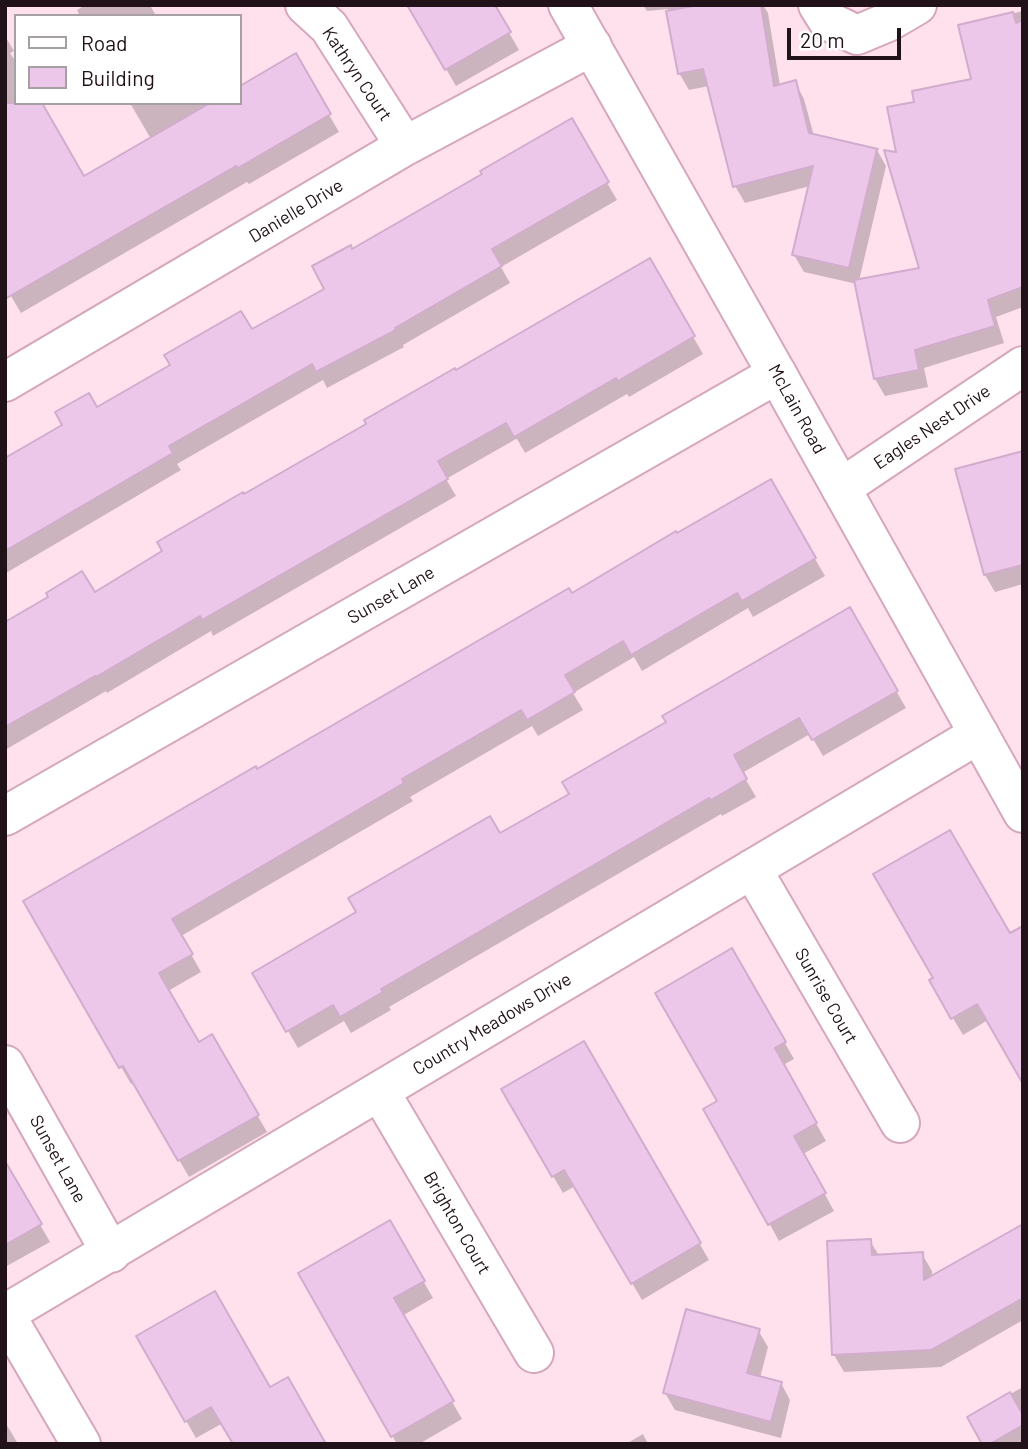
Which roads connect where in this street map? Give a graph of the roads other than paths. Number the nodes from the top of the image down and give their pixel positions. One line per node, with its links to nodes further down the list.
1 (305, 5): 6 (street, Kathryn Court)
2 (568, 5): 5 (street, McLain Road)
3 (818, 5): 4 (street)
4 (917, 5)
5 (592, 46): 6 (street, Danielle Drive); 8 (street, McLain Road)
6 (405, 146): 9 (street, Danielle Drive)
7 (1023, 366): 10 (street, Eagles Nest Drive)
8 (777, 374): 10 (street, McLain Road); 13 (street, Sunset Lane)
9 (5, 382)
10 (841, 488): 11 (street, McLain Road)
11 (979, 734): 12 (street, McLain Road); 14 (street, Country Meadows Drive)
12 (1023, 813)
13 (5, 816)
14 (752, 869): 16 (street, Country Meadows Drive); 17 (street, Sunrise Court)
15 (5, 1065): 18 (street, Sunset Lane)
16 (380, 1092): 18 (street, Country Meadows Drive); 20 (street, Brighton Court)
17 (900, 1123)
18 (111, 1253): 19 (street, Country Meadows Drive)
19 (5, 1314): 21 (street)
20 (534, 1353)
21 (81, 1444)

